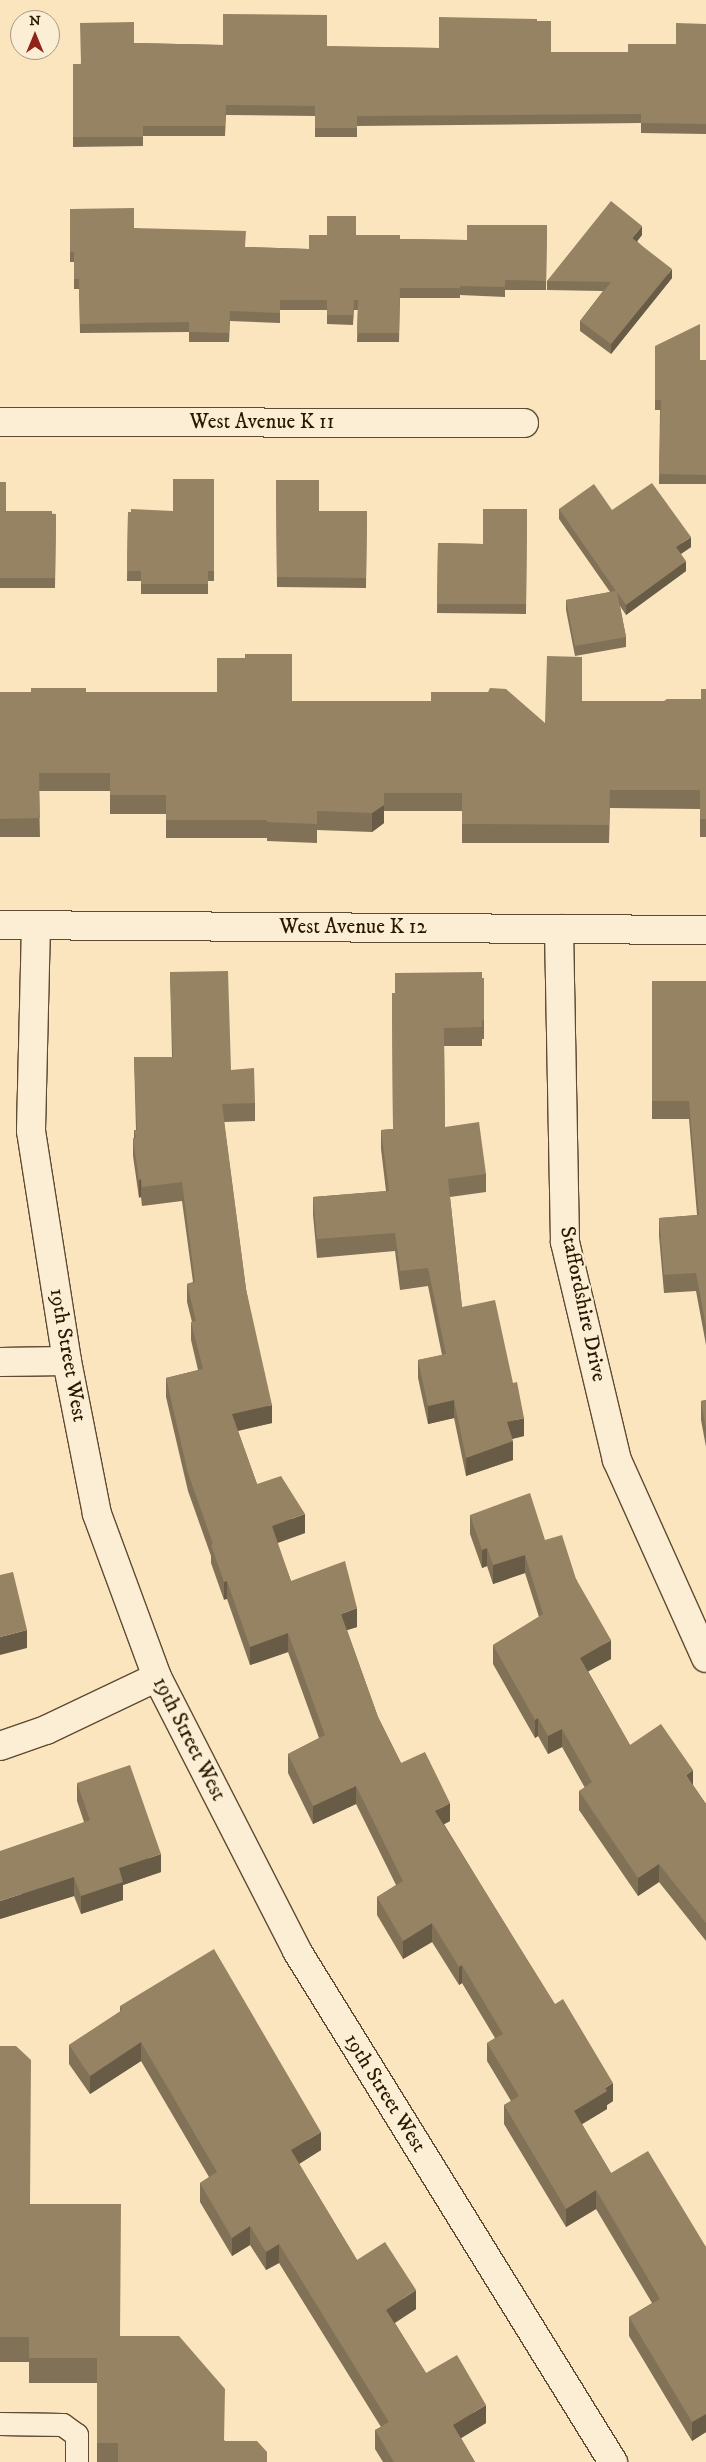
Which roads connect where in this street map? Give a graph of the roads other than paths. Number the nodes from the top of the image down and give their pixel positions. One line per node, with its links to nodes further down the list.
1 (0, 422): 2 (street, West Avenue K 11)
2 (524, 423)
3 (36, 924): 4 (street, West Avenue K 12); 5 (street, West Avenue K 12); 7 (street, 19th Street West)
4 (0, 925)
5 (560, 929): 6 (street, West Avenue K 12); 9 (street, Staffordshire Drive)
6 (706, 930)
7 (67, 1361): 8 (street); 10 (street, 19th Street West)
8 (0, 1362)
9 (706, 1658)
10 (157, 1677): 11 (street); 14 (street, 19th Street West)
11 (0, 1746)
12 (0, 2424): 13 (lane)
13 (77, 2462)
14 (613, 2462)

